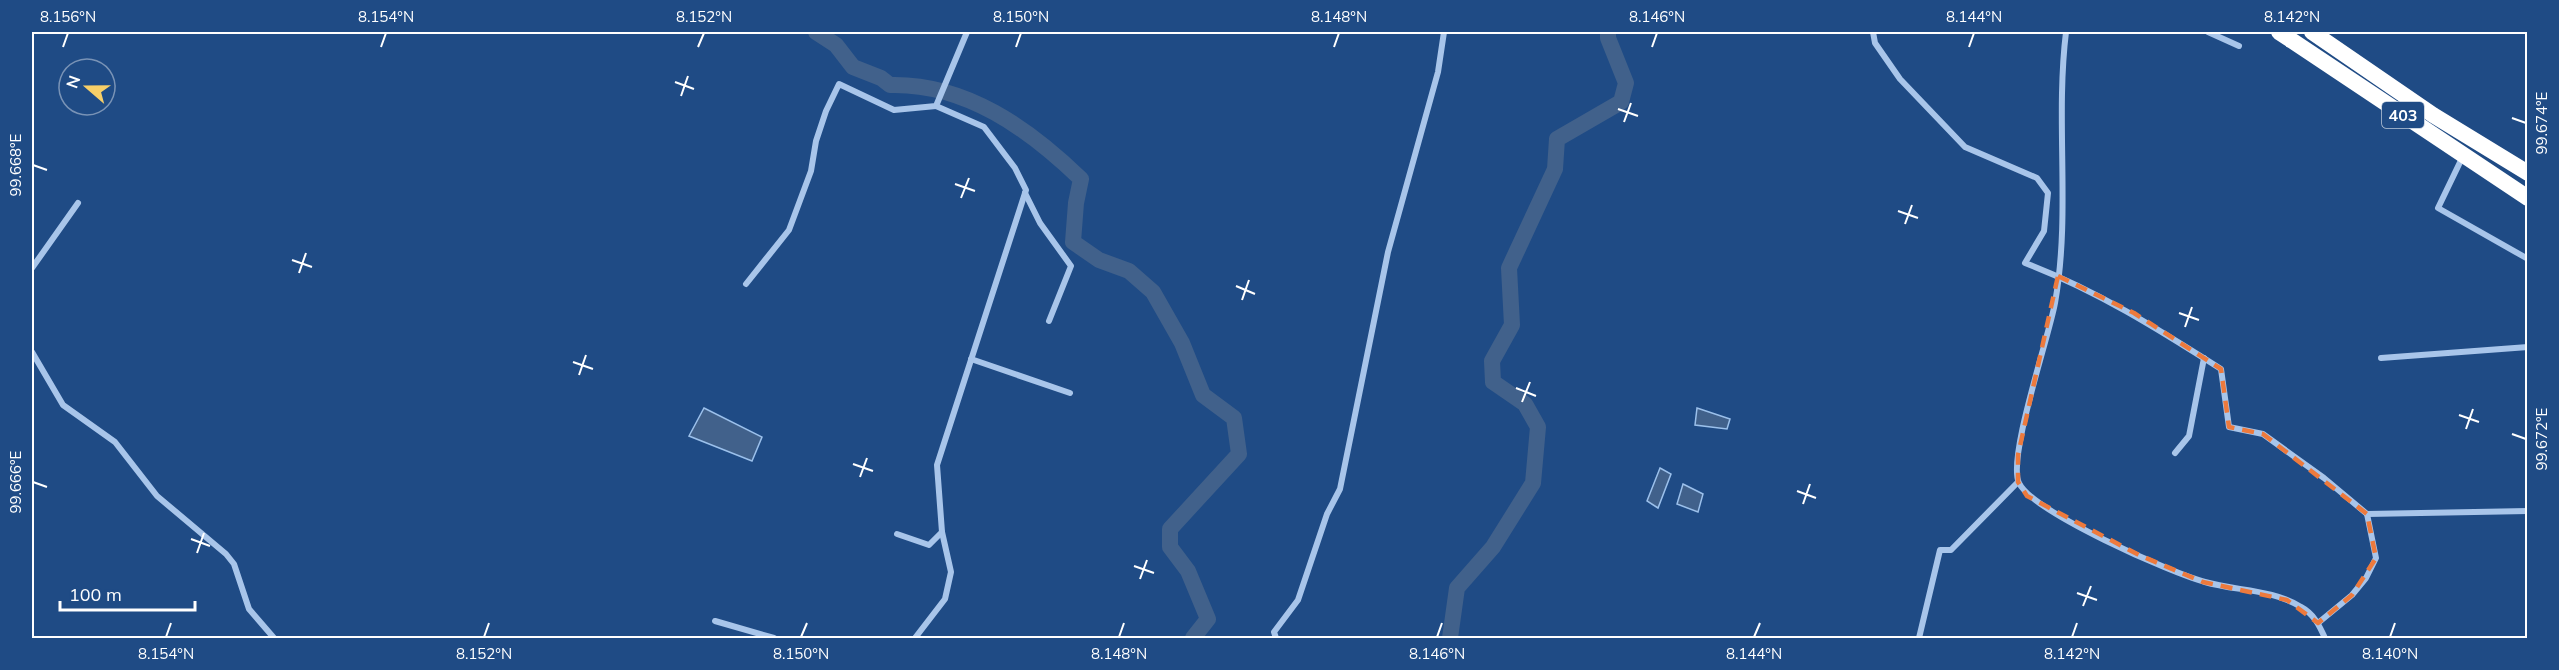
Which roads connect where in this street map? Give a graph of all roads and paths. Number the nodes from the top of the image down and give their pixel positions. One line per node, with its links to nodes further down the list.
1 (967, 32): 9 (street)
2 (1444, 32): 37 (street)
3 (1873, 32): 17 (street)
4 (2067, 32): 17 (street)
5 (2208, 32): 8 (street)
6 (2278, 32): 10 (highway, 403)
7 (2312, 32): 11 (highway, 403)
8 (2239, 45)
9 (936, 105): 12 (street); 18 (street)
10 (2463, 156): 13 (highway, 403); 15 (street)
11 (2528, 173)
12 (1025, 193): 19 (street); 24 (street)
13 (2528, 198)
14 (78, 203): 16 (street)
15 (2528, 259)
16 (32, 268)
17 (2058, 276): 22 (street); 27 (street)
18 (746, 284)
19 (1049, 321)
20 (2528, 347): 23 (street)
21 (32, 352): 34 (street)
22 (2204, 358): 26 (street); 29 (street)
23 (2381, 358)
24 (971, 359): 25 (street); 30 (street)
25 (1070, 393)
26 (2175, 453)
27 (2018, 482): 33 (street); 38 (street)
28 (2528, 511): 29 (street)
29 (2367, 514): 33 (street)
30 (942, 532): 31 (street); 36 (street)
31 (897, 534)
32 (715, 621): 35 (street)
33 (2318, 623): 39 (street)
34 (274, 639)
35 (774, 639)
36 (915, 639)
37 (1276, 639)
38 (1919, 639)
39 (2325, 639)

